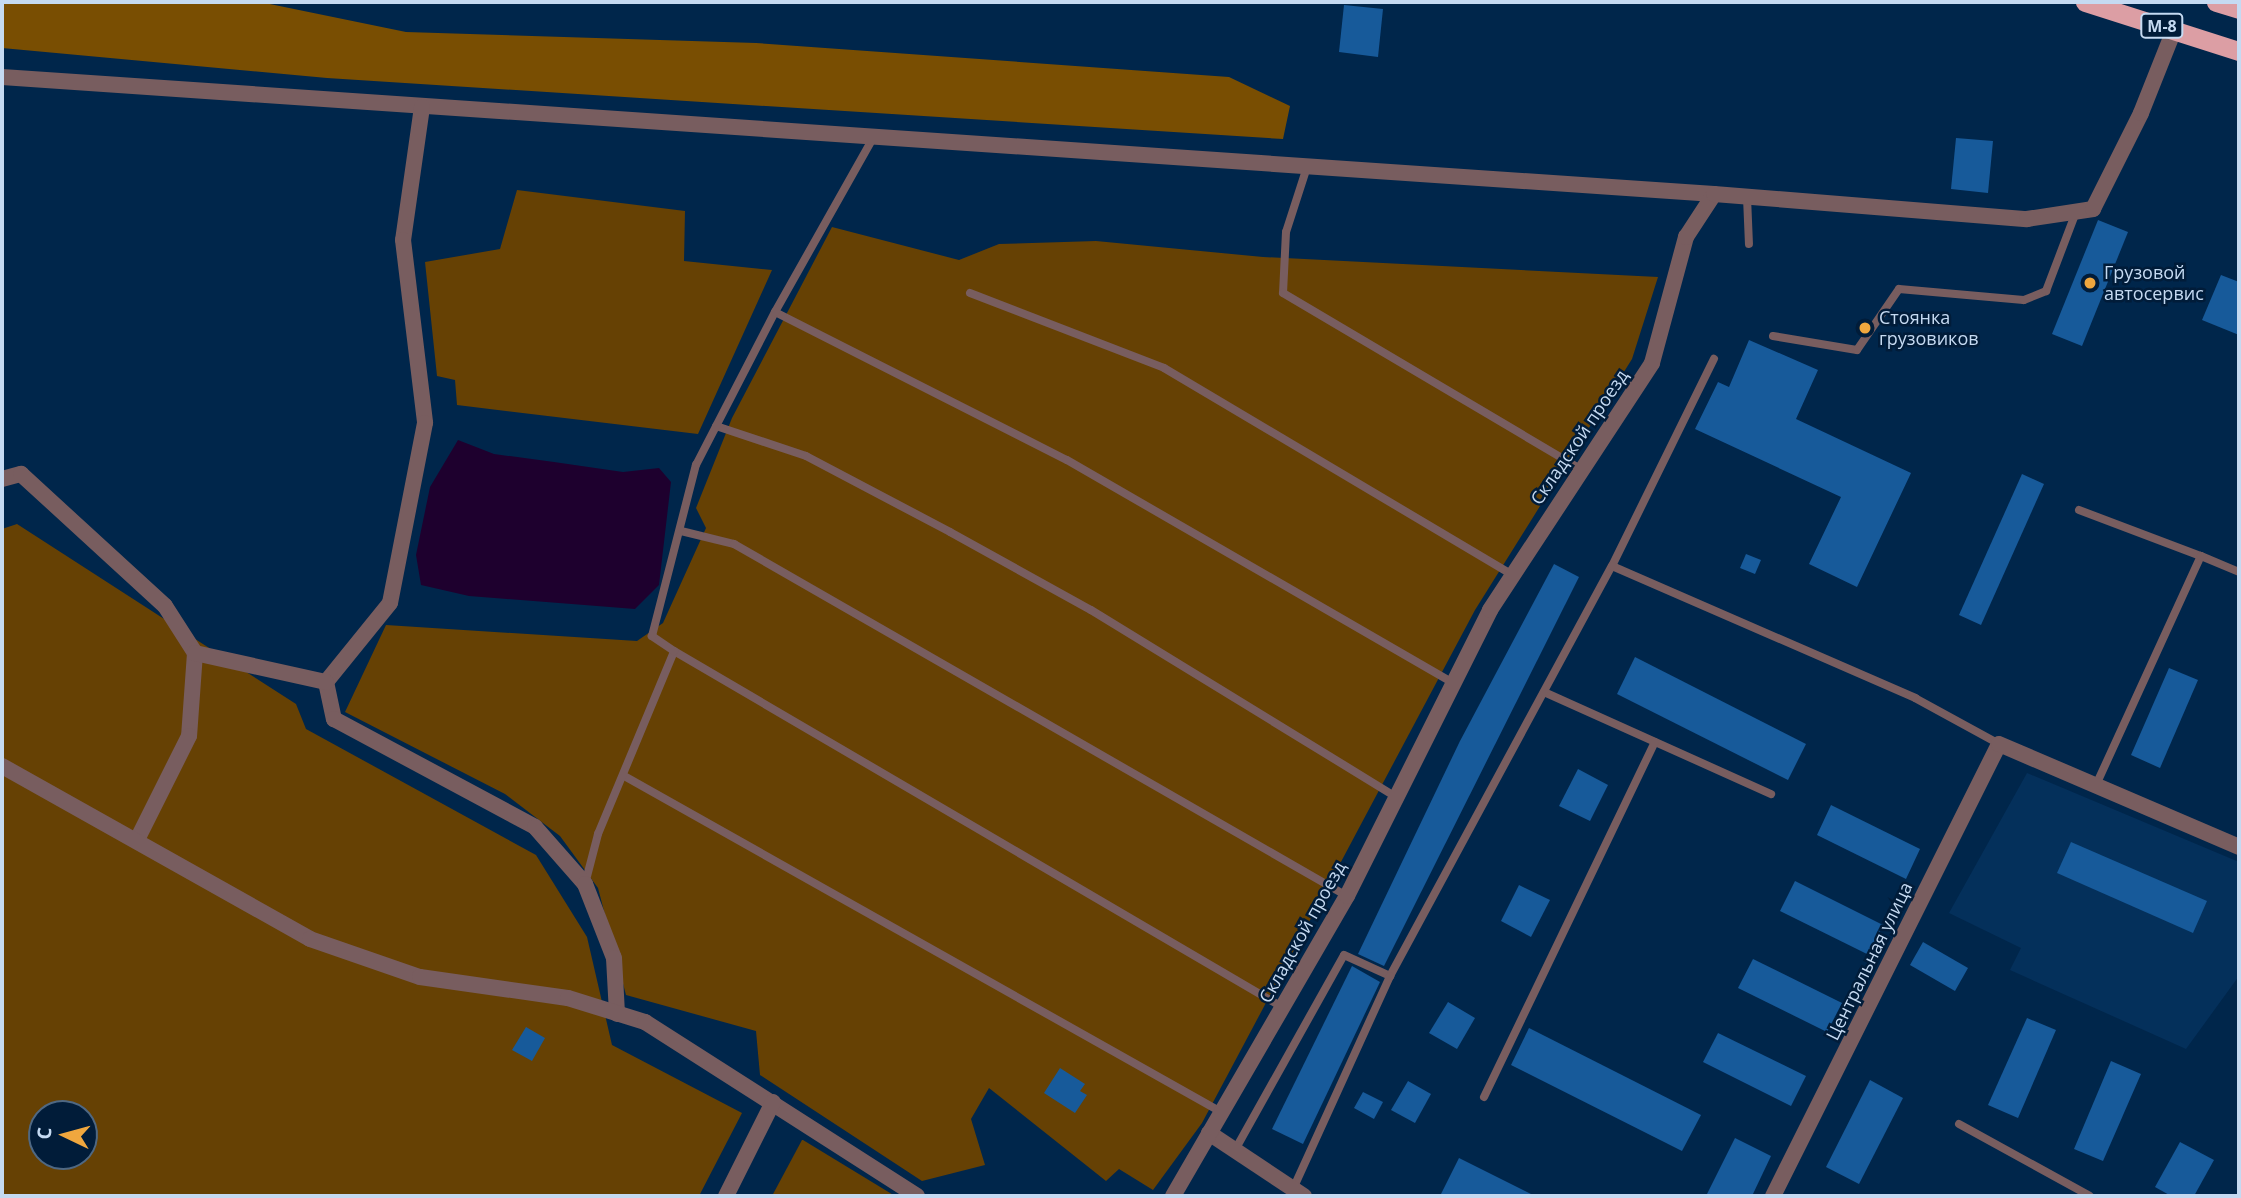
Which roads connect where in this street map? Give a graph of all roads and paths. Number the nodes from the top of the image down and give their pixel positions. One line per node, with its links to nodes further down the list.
1 (2084, 2): 4 (highway, М-8)
2 (2216, 2): 3 (highway)
3 (2239, 9)
4 (2174, 30): 5 (highway, М-8); 12 (street)
5 (2239, 51)
6 (2, 77): 7 (street)
7 (422, 107): 8 (street); 31 (street)
8 (873, 138): 9 (street); 15 (lane)
9 (1307, 167): 10 (street); 20 (lane)
10 (1714, 194): 11 (street); 20 (street, Складской проезд)
11 (1747, 197): 12 (street); 13 (lane)
12 (2076, 212): 16 (lane)
13 (1749, 244)
14 (971, 293): 28 (lane)
15 (775, 312): 18 (lane); 32 (lane)
16 (1773, 335)
17 (1714, 359): 26 (lane)
18 (716, 426): 24 (lane); 40 (lane)
19 (2, 466): 21 (street)
20 (1579, 468): 28 (street, Складской проезд)
21 (20, 474): 22 (street); 30 (street)
22 (2, 479)
23 (2079, 510): 25 (lane)
24 (681, 531): 29 (lane); 44 (lane)
25 (2201, 556): 27 (lane); 38 (lane)
26 (1612, 566): 33 (lane); 35 (lane)
27 (2239, 572)
28 (1512, 575): 32 (street, Складской проезд)
29 (674, 652): 37 (lane); 46 (lane)
30 (195, 653): 31 (street); 41 (street)
31 (327, 681): 43 (street)
32 (1453, 683): 40 (street, Складской проезд)
33 (1544, 692): 34 (lane); 45 (lane)
34 (1655, 742): 39 (lane); 48 (lane)
35 (1999, 744): 38 (street); 58 (street, Центральная улица)
36 (2, 766): 41 (street)
37 (626, 777): 43 (lane); 50 (lane)
38 (2096, 785): 42 (street)
39 (1771, 794)
40 (1396, 797): 44 (street, Складской проезд)
41 (137, 840): 47 (street)
42 (2239, 847)
43 (584, 884): 47 (street)
44 (1346, 896): 46 (street, Складской проезд)
45 (1390, 976): 53 (lane); 54 (lane)
46 (1282, 1007): 50 (street, Складской проезд)
47 (617, 1014): 49 (street)
48 (1484, 1097)
49 (773, 1102): 55 (street); 56 (street)
50 (1221, 1112): 52 (street, Складской проезд)
51 (1959, 1124): 59 (lane)
52 (1209, 1133): 53 (street); 57 (street, Складской проезд)
53 (1234, 1150): 54 (street)
54 (1299, 1192)
55 (726, 1196)
56 (917, 1196)
57 (1173, 1196)
58 (1773, 1196)
59 (2090, 1196)

